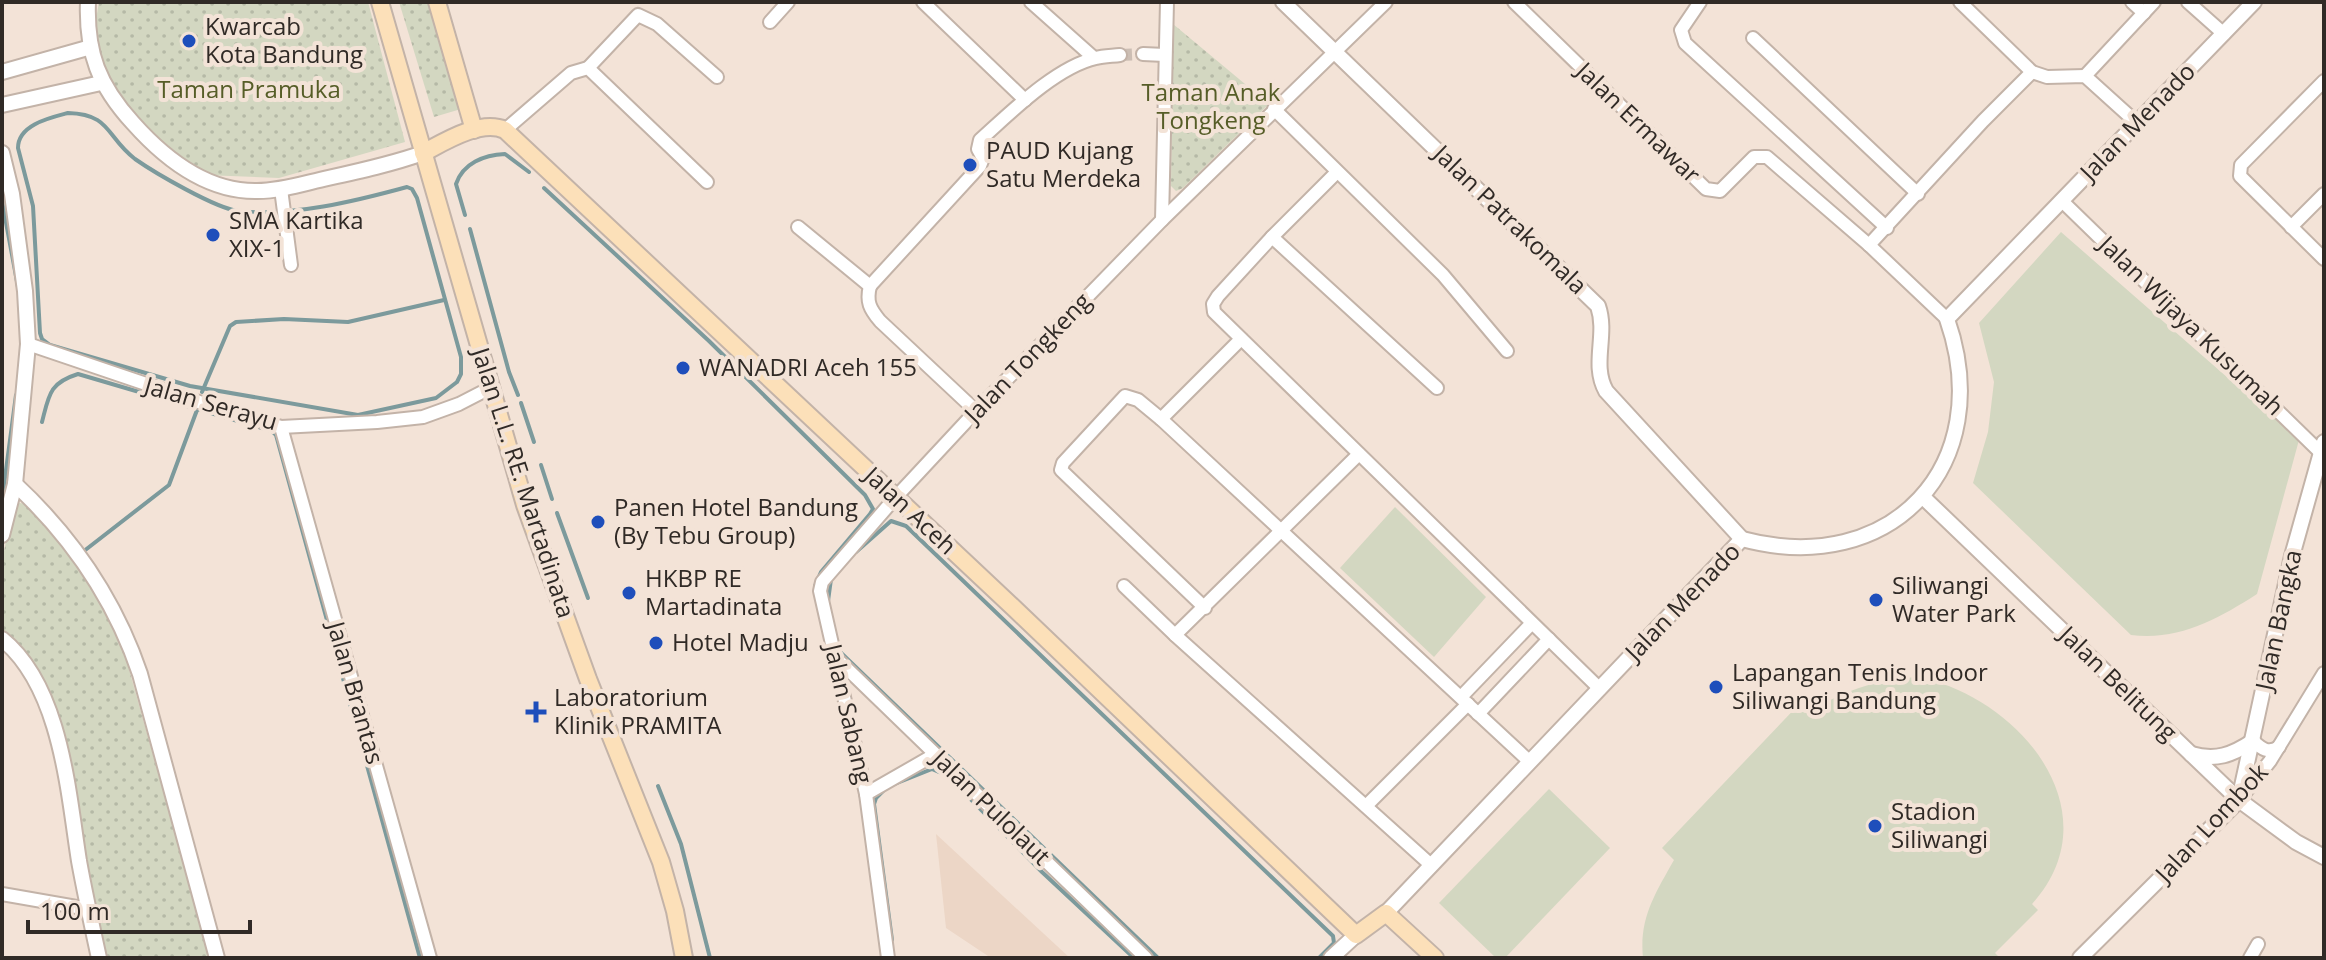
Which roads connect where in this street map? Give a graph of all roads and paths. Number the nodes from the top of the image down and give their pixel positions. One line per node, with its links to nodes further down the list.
1 (88, 2): 21 (street)
2 (380, 2): 41 (main road, Jalan L.L. RE. Martadinata)
3 (437, 2): 38 (main road)
4 (788, 2): 18 (street)
5 (923, 2): 34 (street)
6 (1031, 2): 26 (street)
7 (1167, 2): 25 (street)
8 (1283, 2): 22 (street, Jalan Patrakomala)
9 (1386, 2): 22 (street, Jalan Tongkeng)
10 (1514, 2): 53 (street, Jalan Ermawar)
11 (1700, 2): 51 (street)
12 (1960, 2): 29 (street)
13 (2132, 2): 17 (street)
14 (2154, 2): 17 (street)
15 (2188, 2): 19 (street)
16 (2254, 2): 19 (street, Jalan Menado)
17 (2144, 13): 30 (street)
18 (770, 22)
19 (2224, 34): 37 (street, Jalan Menado)
20 (1753, 38): 45 (street)
21 (91, 47): 28 (street); 33 (street)
22 (1334, 52): 36 (street, Jalan Tongkeng); 73 (street, Jalan Patrakomala)
23 (1143, 54): 25 (street)
24 (1120, 55): 26 (street)
25 (1165, 55): 48 (street)
26 (1094, 58): 34 (street)
27 (588, 68): 31 (street); 39 (street); 43 (street)
28 (2, 72)
29 (2032, 72): 30 (street); 45 (street)
30 (2085, 76): 37 (street)
31 (717, 77)
32 (2324, 81): 50 (street)
33 (101, 83): 35 (street); 44 (street)
34 (1025, 100): 56 (street)
35 (2, 105)
36 (1274, 109): 42 (street); 48 (street, Jalan Tongkeng)
37 (2137, 123): 47 (street, Jalan Menado)
38 (474, 130): 39 (main road); 41 (main road)
39 (505, 130): 70 (main road, Jalan Aceh)
40 (2, 153): 59 (street)
41 (423, 153): 44 (street); 61 (main road, Jalan L.L. RE. Martadinata)
42 (1337, 172): 52 (street); 60 (street)
43 (707, 182)
44 (281, 189): 55 (street)
45 (1918, 194): 51 (street)
46 (2324, 194): 50 (street)
47 (2062, 201): 57 (street, Jalan Menado); 66 (street, Jalan Wijaya Kusumah)
48 (1162, 220): 63 (street, Jalan Tongkeng)
49 (798, 227): 56 (street)
50 (2291, 227): 54 (street)
51 (1887, 228): 53 (street)
52 (1272, 237): 58 (street); 62 (street)
53 (1869, 245): 57 (street, Jalan Ermawar)
54 (2324, 259)
55 (291, 265)
56 (870, 286): 63 (street)
57 (1947, 319): 69 (street, Jalan Menado)
58 (1241, 339): 64 (street); 67 (street)
59 (28, 344): 65 (street, Jalan Serayu); 68 (street)
60 (1507, 351)
61 (490, 388): 65 (street, Jalan Serayu); 103 (main road, Jalan L.L. RE. Martadinata)
62 (1437, 388)
63 (976, 411): 70 (street, Jalan Tongkeng)
64 (1161, 419): 71 (street); 75 (street)
65 (281, 427): 102 (street, Jalan Brantas)
66 (2322, 447): 85 (street, Jalan Bangka)
67 (1359, 454): 71 (street); 76 (street)
68 (15, 484): 72 (street); 101 (street)
69 (1923, 497): 73 (street, Jalan Menado); 87 (street, Jalan Belitung)
70 (895, 498): 80 (street, Jalan Sabang); 98 (main road, Jalan Aceh)
71 (1282, 531): 75 (street); 83 (street)
72 (2, 535)
73 (1742, 539): 82 (street, Jalan Menado)
74 (1124, 586): 77 (street)
75 (1205, 608): 77 (street)
76 (1532, 623): 79 (street); 83 (street)
77 (1175, 635): 92 (street)
78 (2, 639): 96 (street)
79 (1549, 639): 82 (street); 84 (street)
80 (836, 658): 88 (street, Jalan Pulolaut); 90 (street, Jalan Sabang)
81 (2324, 673): 86 (street, Jalan Lombok)
82 (1600, 689): 89 (street, Jalan Menado)
83 (1465, 701): 84 (street); 92 (street)
84 (1478, 714): 89 (street)
85 (2253, 741): 86 (street); 87 (street); 91 (street, Jalan Bangka)
86 (2279, 747): 91 (street, Jalan Lombok)
87 (2191, 754): 91 (street, Jalan Belitung)
88 (934, 755): 90 (street); 105 (street, Jalan Pulolaut)
89 (1530, 762): 94 (street, Jalan Menado)
90 (866, 794): 104 (street, Jalan Sabang)
91 (2239, 800): 93 (street, Jalan Belitung); 108 (street, Jalan Lombok)
92 (1366, 806): 94 (street)
93 (2324, 857)
94 (1431, 865): 97 (street, Jalan Menado)
95 (2, 894): 96 (street)
96 (88, 909): 100 (street)
97 (1386, 913): 98 (main road); 107 (main road)
98 (1356, 935): 106 (street)
99 (2258, 944): 109 (street)
100 (99, 958)
101 (217, 958)
102 (430, 958)
103 (684, 958)
104 (888, 958)
105 (1146, 958)
106 (1331, 958)
107 (1435, 958)
108 (2080, 958)
109 (2250, 958)

